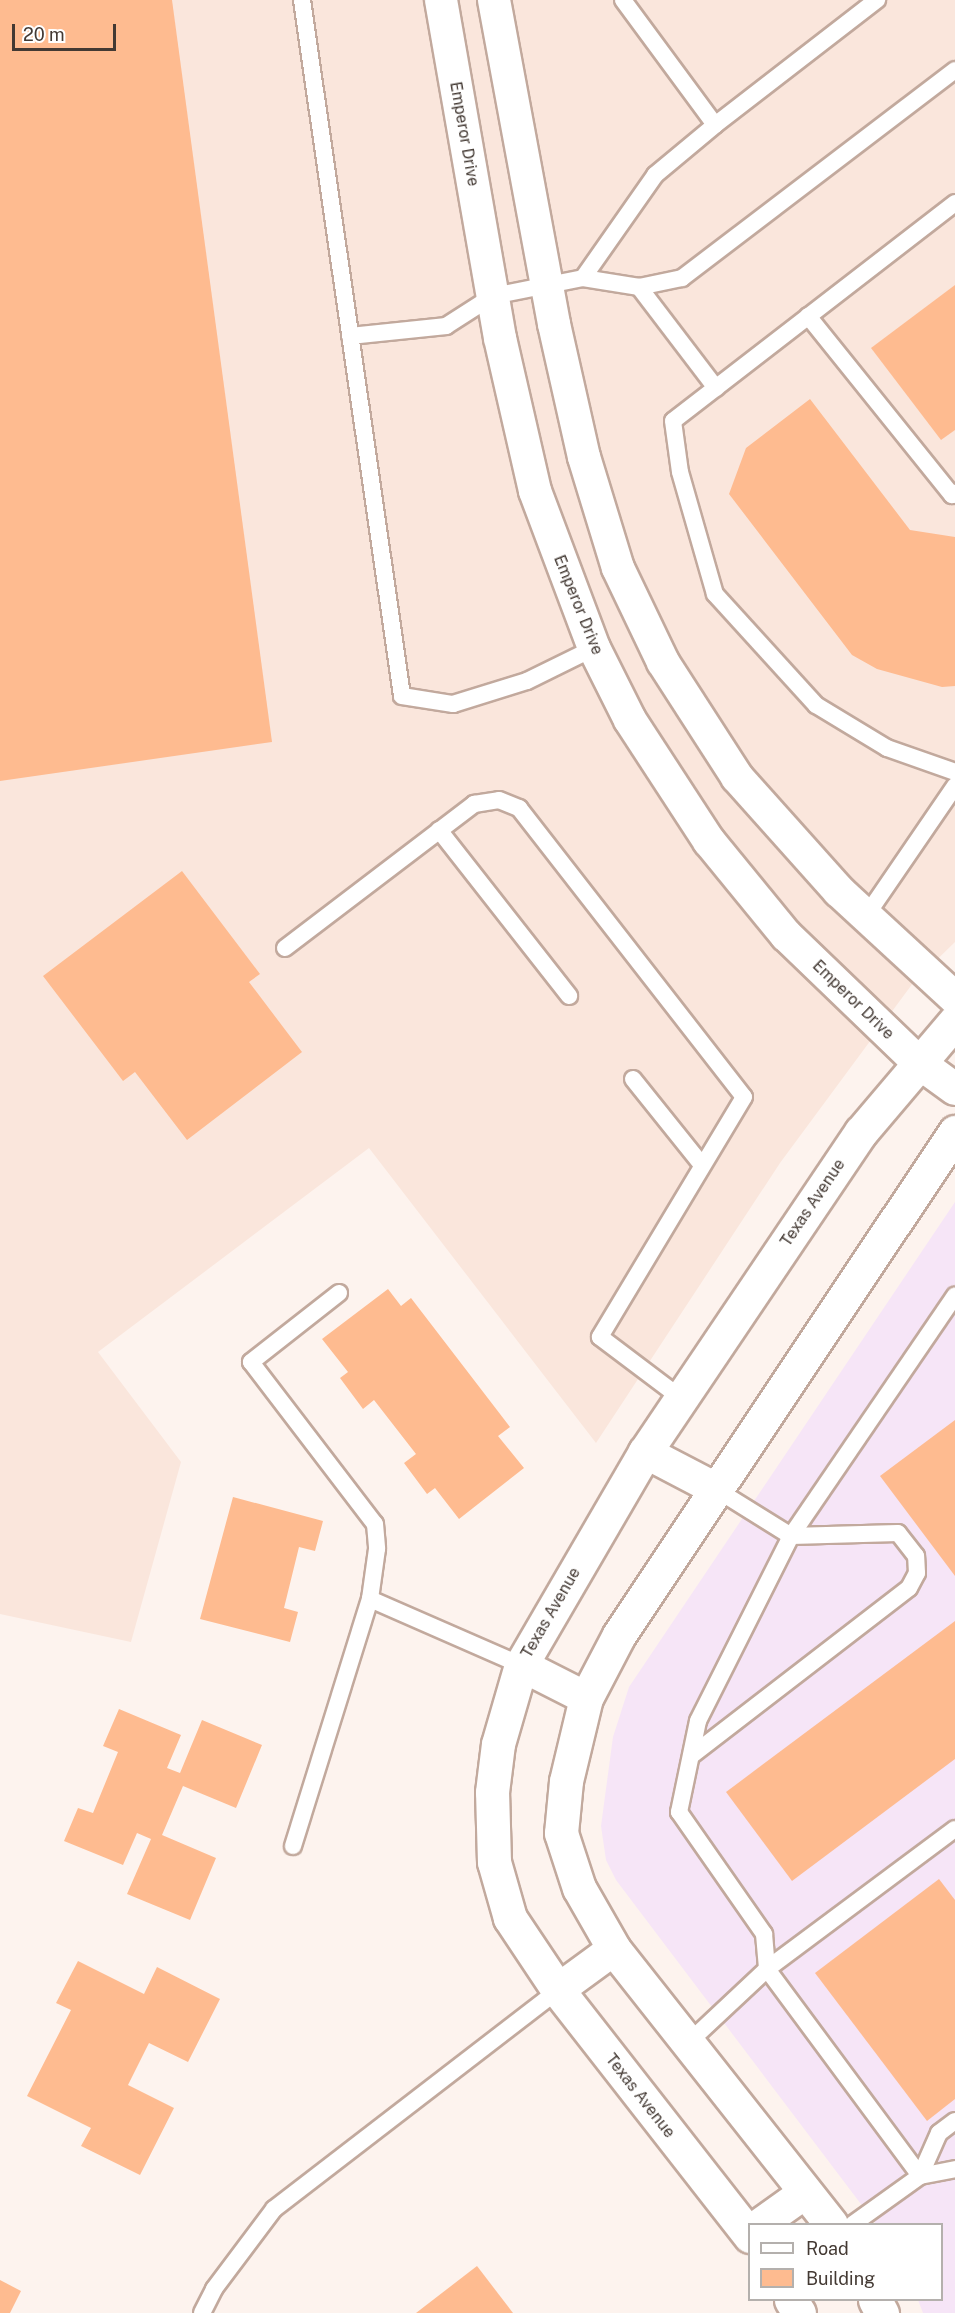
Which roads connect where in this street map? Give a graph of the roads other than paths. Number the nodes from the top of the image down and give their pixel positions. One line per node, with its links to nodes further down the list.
1 (302, 0): 14 (lane)
2 (441, 0): 12 (street, Emperor Drive)
3 (494, 0): 10 (street)
4 (623, 0): 7 (lane)
5 (877, 0): 7 (lane)
6 (955, 70): 11 (lane)
7 (715, 125): 9 (lane)
8 (955, 203): 13 (lane)
9 (583, 278): 10 (lane); 11 (lane)
10 (546, 284): 12 (lane); 21 (street)
11 (639, 287): 15 (lane)
12 (493, 296): 14 (lane); 17 (street, Emperor Drive)
13 (808, 316): 15 (lane); 16 (lane)
14 (350, 336): 17 (lane)
15 (716, 388): 18 (lane)
16 (955, 493)
17 (594, 648): 26 (street, Emperor Drive)
18 (955, 772)
19 (955, 786): 21 (lane)
20 (439, 830): 22 (lane); 23 (lane); 30 (lane)
21 (866, 916): 24 (street)
22 (285, 948)
23 (569, 996)
24 (955, 998)
25 (955, 1021): 26 (street, Texas Avenue)
26 (918, 1062): 28 (street, Emperor Drive); 33 (street, Texas Avenue)
27 (633, 1079): 30 (lane)
28 (955, 1089)
29 (955, 1132): 35 (street)
30 (702, 1165): 33 (lane)
31 (339, 1293): 37 (lane)
32 (955, 1296): 36 (lane)
33 (681, 1398): 34 (street, Texas Avenue)
34 (645, 1452): 35 (street); 38 (street, Texas Avenue)
35 (714, 1488): 36 (lane); 39 (street)
36 (791, 1536): 40 (lane); 40 (lane)
37 (370, 1599): 38 (lane); 42 (lane)
38 (521, 1665): 39 (street); 45 (street, Texas Avenue)
39 (586, 1698): 43 (street)
40 (691, 1756): 44 (lane)
41 (955, 1829): 44 (lane)
42 (293, 1846)
43 (614, 1949): 45 (street); 46 (street)
44 (767, 1969): 46 (lane); 49 (lane)
45 (558, 1990): 54 (street, Texas Avenue); 55 (lane)
46 (688, 2043): 50 (street)
47 (955, 2121): 49 (lane)
48 (955, 2169): 49 (lane)
49 (920, 2176): 53 (lane)
50 (806, 2192): 51 (street); 52 (street)
51 (764, 2223)
52 (830, 2223)
53 (854, 2223)
54 (748, 2227)
55 (202, 2313)

